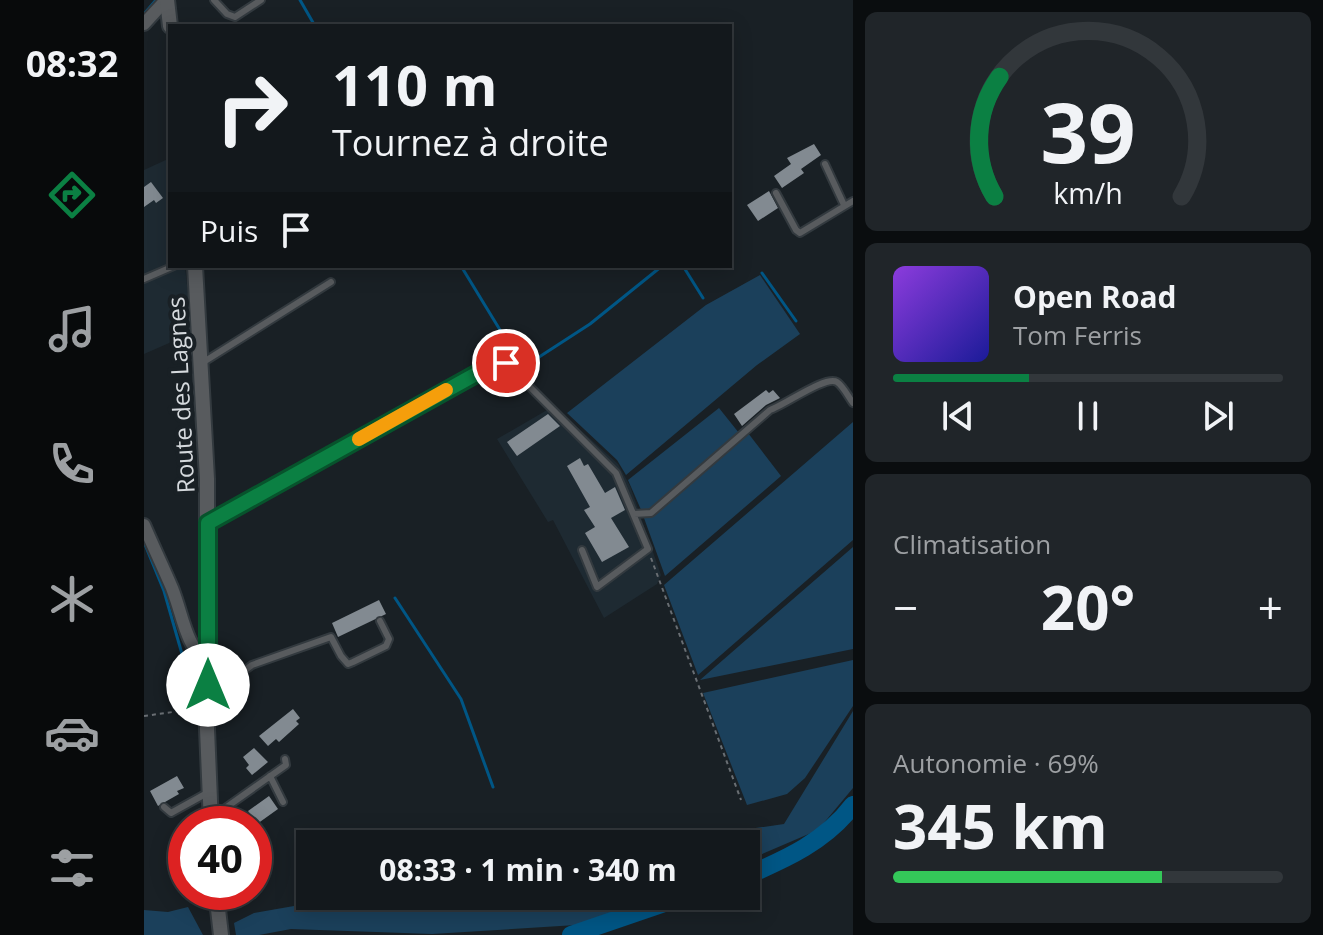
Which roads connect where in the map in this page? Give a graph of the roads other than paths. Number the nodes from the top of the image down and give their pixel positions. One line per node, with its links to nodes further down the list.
1 (167, 0): 4 (street); 5 (street)
2 (214, 0): 3 (lane)
3 (261, 0)
4 (144, 24)
5 (170, 24)
6 (825, 164): 9 (lane)
7 (776, 193): 9 (lane)
8 (853, 201): 9 (lane)
9 (844, 205)
10 (169, 268): 12 (lane)
11 (195, 268): 14 (street, Route des Lagnes)
12 (144, 279)
13 (331, 282): 14 (lane)
14 (202, 363): 17 (street, Route des Lagnes)
15 (853, 403): 16 (lane)
16 (634, 514): 17 (lane); 19 (lane)
17 (208, 523): 21 (street, Route des Lagnes)
18 (144, 525): 21 (street)
19 (582, 550)
20 (380, 621): 22 (lane)
21 (208, 666): 22 (street, Route des Lagnes)
22 (208, 685): 25 (street, Route des Lagnes)
23 (285, 759): 24 (lane)
24 (270, 776): 26 (lane); 28 (lane)
25 (210, 792): 27 (street, Route des Lagnes); 29 (lane)
26 (283, 802)
27 (210, 806)
28 (231, 806)
29 (164, 807)
30 (218, 910): 31 (street)
31 (220, 930)

